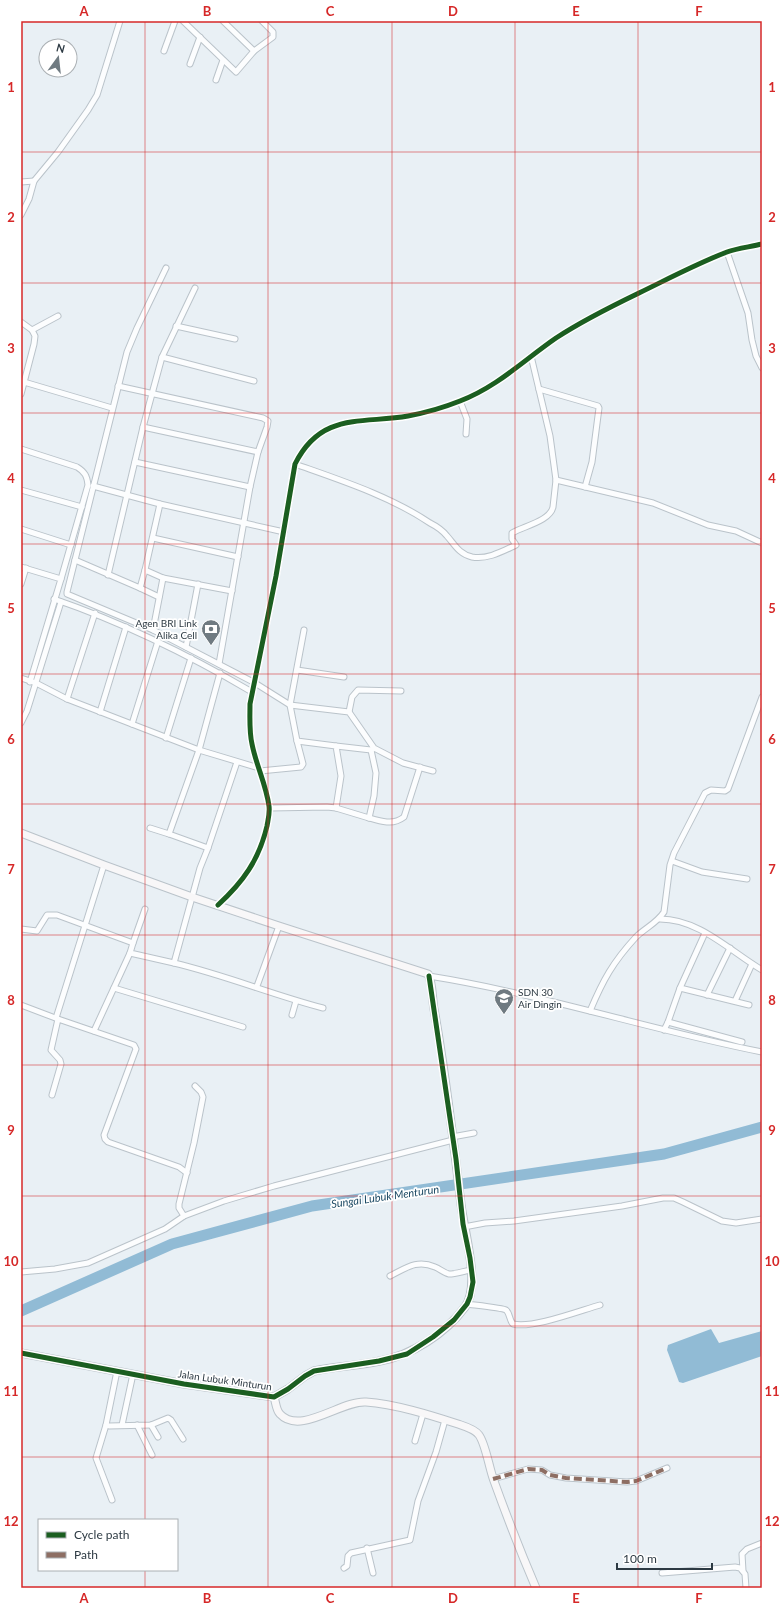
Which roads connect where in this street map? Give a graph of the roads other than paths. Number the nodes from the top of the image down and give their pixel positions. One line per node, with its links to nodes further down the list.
1 (120, 21): 12 (street)
2 (175, 21): 7 (street)
3 (183, 21): 6 (street)
4 (223, 21): 8 (street)
5 (262, 21): 8 (street)
6 (200, 37): 9 (street); 10 (street)
7 (164, 51)
8 (254, 51): 9 (street)
9 (223, 60): 11 (street)
10 (190, 64)
11 (216, 80)
12 (34, 181): 13 (street); 14 (street)
13 (21, 182)
14 (21, 215)
15 (762, 244): 16 (street)
16 (727, 252): 24 (street); 26 (street)
17 (166, 268): 29 (street)
18 (194, 288): 21 (street)
19 (58, 316): 22 (street)
20 (21, 322): 22 (street)
21 (176, 326): 23 (street); 25 (street)
22 (32, 330): 28 (street)
23 (235, 339)
24 (531, 356): 30 (street); 33 (street)
25 (162, 357): 27 (street); 31 (street)
26 (762, 368)
27 (254, 381)
28 (24, 382): 32 (street); 34 (street)
29 (118, 386): 31 (street); 34 (street)
30 (539, 389): 41 (street); 44 (street)
31 (152, 393): 35 (street); 38 (street)
32 (21, 394)
33 (460, 401): 36 (street); 40 (street)
34 (112, 408): 42 (street)
35 (143, 427): 38 (street); 39 (street)
36 (466, 434)
37 (21, 450): 48 (street)
38 (258, 452): 43 (street)
39 (135, 462): 43 (street); 46 (street)
40 (295, 464): 41 (street); 51 (street)
41 (556, 480): 44 (street)
42 (93, 486): 46 (street); 56 (street)
43 (250, 487): 49 (street)
44 (585, 487): 53 (street)
45 (21, 490): 48 (street)
46 (126, 495): 47 (street); 59 (street)
47 (160, 504): 49 (street); 52 (street)
48 (82, 507): 54 (street)
49 (244, 523): 51 (street); 55 (street)
50 (21, 529): 54 (street)
51 (284, 532): 82 (street)
52 (153, 538): 55 (street); 58 (street)
53 (762, 543)
54 (71, 545): 61 (street)
55 (238, 557): 65 (street)
56 (75, 560): 59 (street); 71 (street)
57 (23, 567): 61 (street); 62 (street)
58 (145, 570): 60 (street); 64 (street)
59 (108, 575): 64 (street)
60 (163, 578): 63 (street); 66 (street)
61 (61, 579): 67 (street)
62 (21, 584)
63 (198, 584): 65 (street); 74 (street)
64 (140, 588): 66 (street)
65 (232, 590): 76 (street)
66 (159, 597): 71 (street)
67 (54, 599): 68 (street); 81 (street)
68 (61, 602): 69 (street); 81 (street)
69 (95, 614): 70 (street); 86 (street)
70 (126, 627): 73 (street); 88 (street)
71 (153, 630): 74 (street)
72 (304, 630): 77 (street)
73 (158, 641): 75 (street); 91 (street)
74 (186, 647): 76 (street)
75 (191, 658): 78 (street); 92 (street)
76 (219, 664): 82 (street)
77 (297, 670): 79 (street); 87 (street)
78 (220, 673): 84 (street); 96 (street)
79 (344, 677)
80 (21, 678): 81 (street)
81 (33, 683): 86 (street); 90 (street)
82 (255, 683): 84 (street); 87 (street)
83 (401, 691): 89 (street)
84 (252, 692): 99 (street)
85 (762, 697): 108 (street)
86 (68, 699): 88 (street)
87 (290, 705): 89 (street); 93 (street)
88 (100, 712): 91 (street)
89 (349, 712): 95 (street)
90 (21, 723)
91 (132, 724): 92 (street)
92 (166, 738): 96 (street)
93 (297, 741): 94 (street); 99 (street)
94 (336, 746): 95 (street); 102 (street)
95 (373, 749): 98 (street); 103 (street)
96 (199, 750): 97 (street); 106 (street)
97 (237, 762): 99 (street); 107 (street)
98 (420, 767): 100 (street); 103 (street)
99 (259, 770): 101 (street)
100 (433, 771)
101 (270, 808): 102 (street); 112 (street)
102 (336, 808): 103 (street)
103 (369, 818)
104 (150, 828): 106 (street)
105 (21, 833): 109 (street)
106 (169, 834): 107 (street)
107 (208, 848): 111 (street)
108 (672, 861): 110 (street); 114 (street)
109 (104, 865): 111 (street); 115 (street)
110 (747, 879)
111 (192, 896): 112 (street); 122 (street)
112 (218, 905): 116 (street)
113 (145, 909): 119 (street)
114 (660, 919): 118 (street); 135 (street)
115 (85, 924): 117 (street); 119 (street); 137 (street)
116 (279, 926): 125 (street); 126 (street)
117 (21, 929)
118 (705, 933): 120 (street); 128 (street)
119 (133, 943): 121 (street)
120 (730, 948): 123 (street); 129 (street)
121 (130, 953): 122 (street); 127 (street)
122 (174, 963): 126 (street)
123 (752, 964): 124 (street); 131 (street)
124 (762, 970)
125 (430, 976): 135 (street); 147 (street, Jalan Lubuk Minturun)
126 (257, 986): 130 (street)
127 (114, 988): 139 (street); 141 (street)
128 (680, 988): 129 (street); 138 (street)
129 (706, 994): 131 (street)
130 (296, 1001): 134 (street); 136 (street)
131 (735, 1001): 133 (street)
132 (21, 1005): 137 (street)
133 (749, 1005)
134 (323, 1008)
135 (590, 1011): 140 (street)
136 (292, 1015)
137 (57, 1019): 141 (street); 145 (street)
138 (668, 1022): 140 (street); 142 (street)
139 (243, 1027)
140 (664, 1030): 143 (street)
141 (94, 1031): 148 (street)
142 (742, 1042)
143 (762, 1052)
144 (195, 1086): 148 (street)
145 (52, 1095)
146 (474, 1133): 147 (street)
147 (452, 1139): 149 (street); 151 (street, Jalan Lubuk Minturun)
148 (187, 1173): 149 (street)
149 (184, 1216): 153 (street)
150 (762, 1219): 151 (street)
151 (463, 1224): 152 (street, Jalan Lubuk Minturun)
152 (471, 1270): 154 (street); 155 (street, Jalan Lubuk Minturun)
153 (21, 1272)
154 (390, 1276)
155 (467, 1304): 156 (street); 160 (street, Jalan Lubuk Minturun)
156 (600, 1305)
157 (21, 1353): 158 (street, Jalan Lubuk Minturun)
158 (117, 1371): 159 (street, Jalan Lubuk Minturun); 163 (street)
159 (133, 1374): 160 (street, Jalan Lubuk Minturun); 164 (street)
160 (274, 1397): 161 (street)
161 (423, 1414): 162 (street); 169 (street)
162 (445, 1420): 172 (street); 175 (street)
163 (106, 1425): 164 (street); 173 (street)
164 (122, 1425): 165 (street)
165 (137, 1425): 166 (street); 170 (street)
166 (152, 1425): 167 (street); 168 (street)
167 (158, 1437)
168 (183, 1439)
169 (415, 1441)
170 (152, 1456)
171 (667, 1468): 172 (street)
172 (493, 1479): 180 (street)
173 (112, 1500)
174 (762, 1544): 177 (street)
175 (367, 1548): 176 (street); 178 (street)
176 (344, 1568)
177 (743, 1571): 179 (street); 181 (street)
178 (373, 1573)
179 (662, 1573)
180 (536, 1588)
181 (746, 1588)

